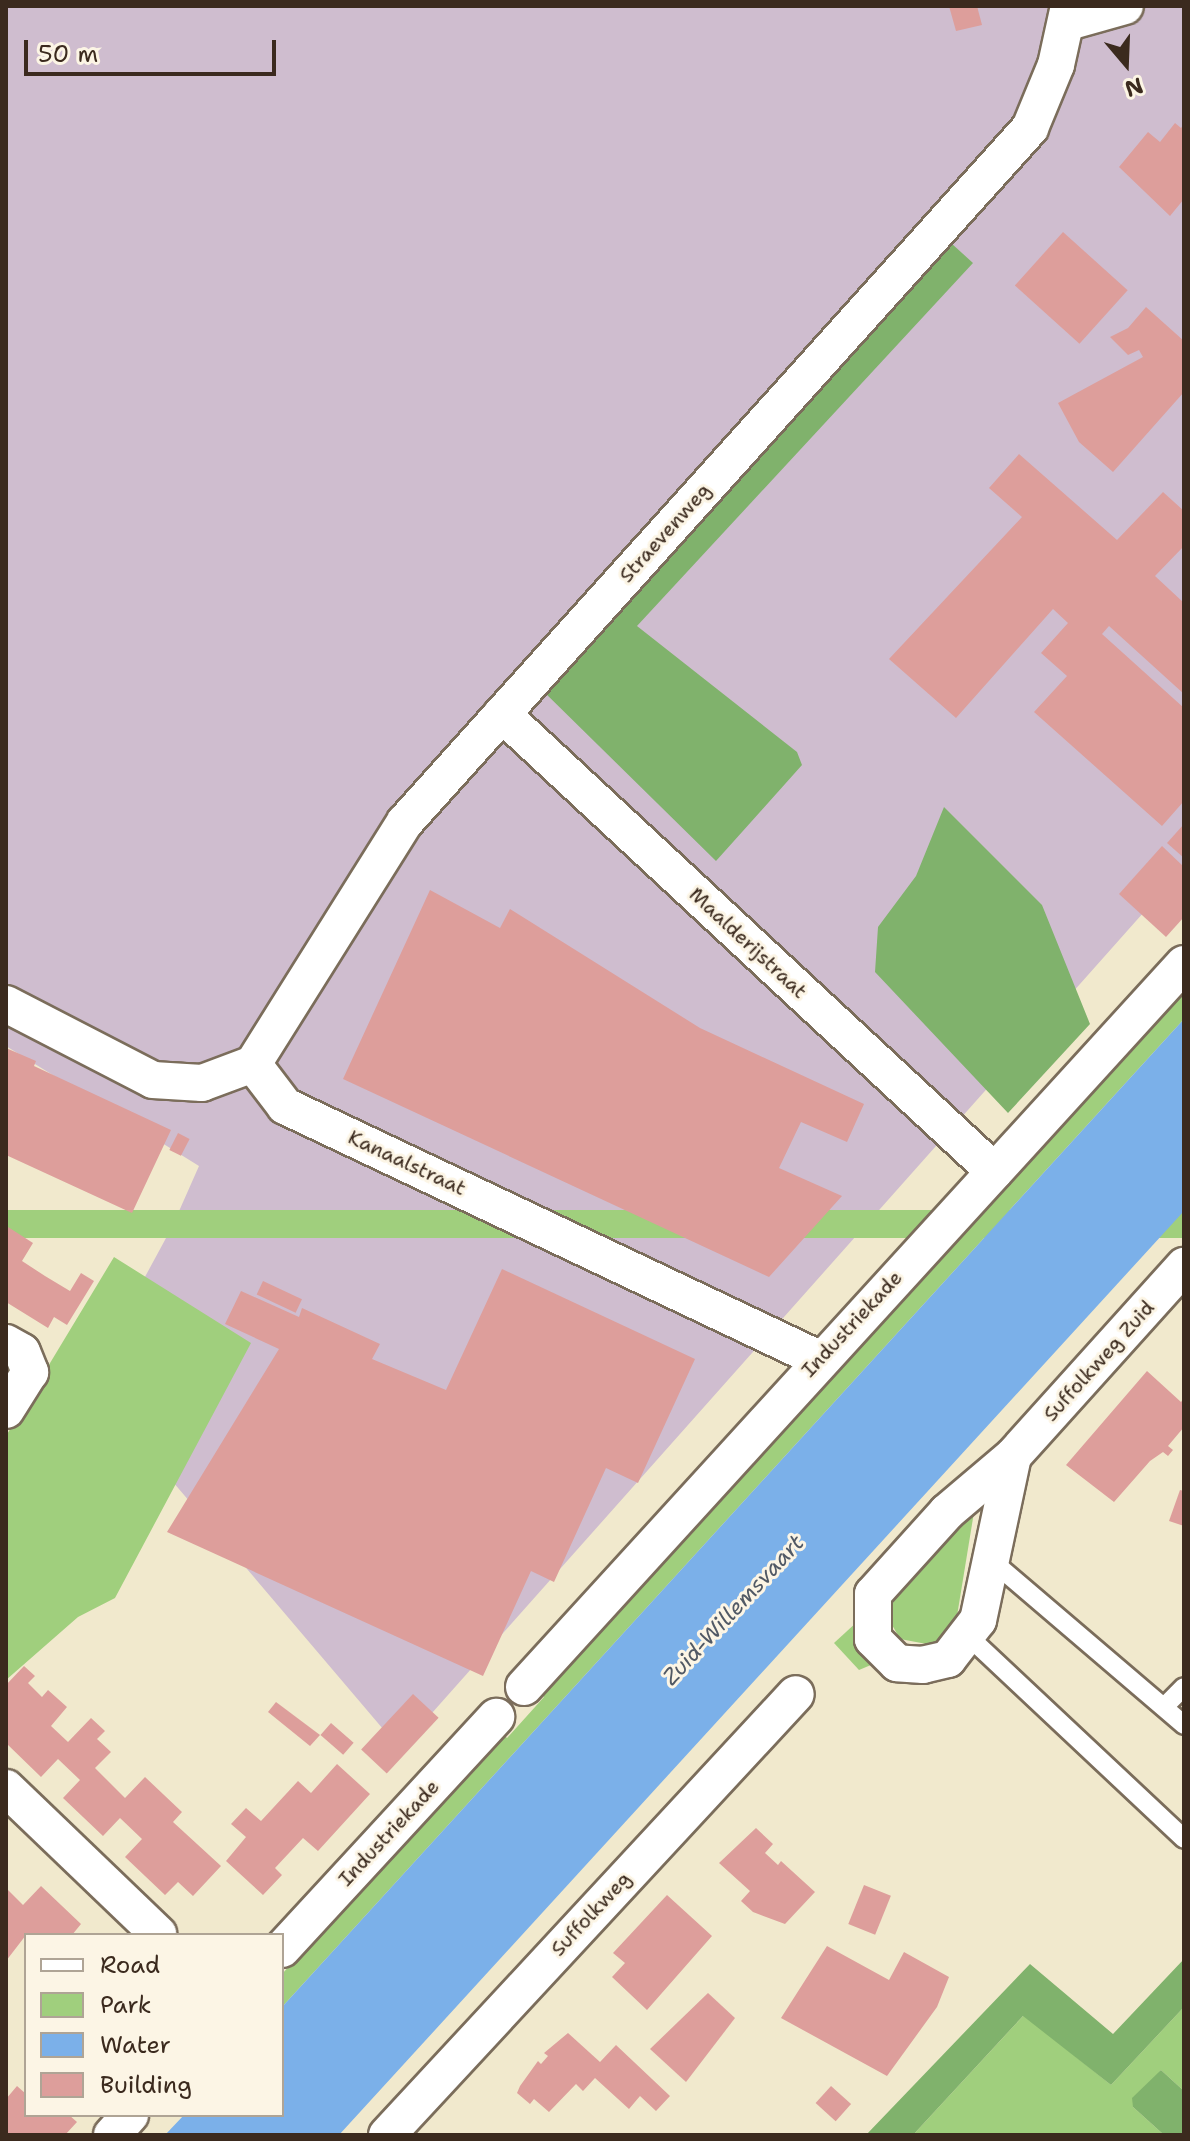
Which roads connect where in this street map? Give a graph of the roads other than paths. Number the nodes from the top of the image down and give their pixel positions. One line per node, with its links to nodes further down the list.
1 (1125, 6): 2 (street)
2 (1069, 14): 3 (street, Straevenweg)
3 (502, 714): 6 (street, Straevenweg); 7 (street, Maalderijstraat)
4 (1184, 964): 7 (street, Industriekade)
5 (6, 1004): 6 (street)
6 (253, 1064): 10 (street, Kanaalstraat)
7 (994, 1171): 10 (street, Industriekade)
8 (1181, 1276): 12 (street, Suffolkweg Zuid)
9 (6, 1343): 11 (street)
10 (819, 1359): 15 (street, Industriekade)
11 (6, 1410)
12 (1013, 1456): 13 (street, Suffolkweg Zuid); 14 (street, Suffolkweg Zuid)
13 (991, 1560): 14 (street, Suffolkweg Zuid); 18 (lane)
14 (966, 1634): 22 (lane)
15 (524, 1687)
16 (1184, 1687): 18 (lane)
17 (796, 1694): 27 (street, Suffolkweg)
18 (1164, 1707): 20 (lane)
19 (496, 1717): 24 (street, Industriekade)
20 (1184, 1725)
21 (6, 1788): 23 (street)
22 (1184, 1839)
23 (157, 1933)
24 (284, 1947)
25 (128, 2117): 26 (street)
26 (112, 2135)
27 (387, 2135)

